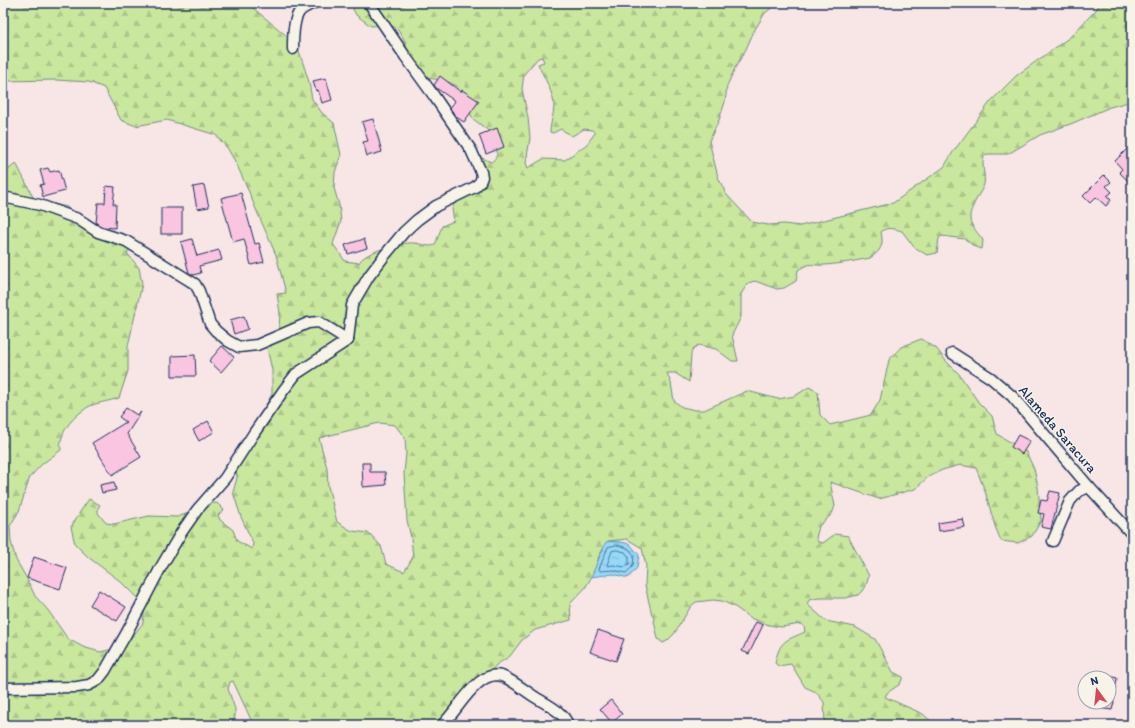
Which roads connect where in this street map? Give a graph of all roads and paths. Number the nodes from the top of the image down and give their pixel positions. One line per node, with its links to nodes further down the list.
1 (314, 3): 3 (street)
2 (369, 3): 5 (street)
3 (293, 48)
4 (3, 197): 5 (street)
5 (348, 340): 10 (street)
6 (952, 353): 7 (street, Alameda Saracura)
7 (1089, 487): 8 (street, Alameda Saracura); 9 (street)
8 (1132, 534)
9 (1053, 541)
10 (3, 688)
11 (442, 725): 12 (street)
12 (568, 725)

